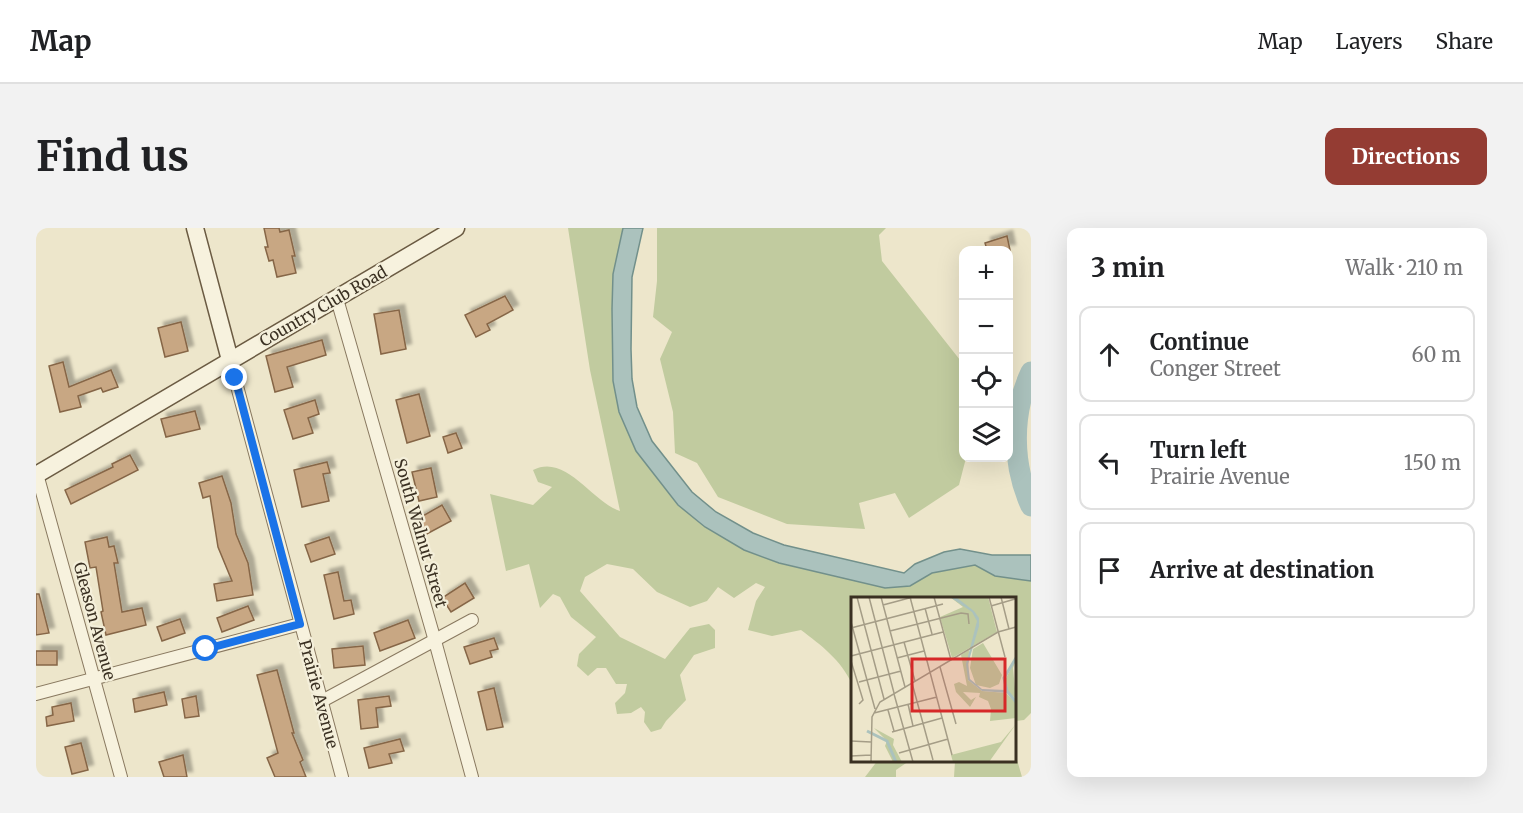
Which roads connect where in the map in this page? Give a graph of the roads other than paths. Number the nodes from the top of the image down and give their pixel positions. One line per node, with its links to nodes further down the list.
1 (195, 228): 4 (main road, Prairie Avenue)
2 (453, 229): 3 (main road, Country Club Road)
3 (337, 299): 4 (main road, Country Club Road); 8 (street, South Walnut Street)
4 (230, 360): 5 (main road, Country Club Road); 7 (street, Prairie Avenue)
5 (37, 474): 9 (street, Gleason Avenue)
6 (472, 620): 8 (street)
7 (300, 624): 9 (street); 11 (street, Prairie Avenue)
8 (435, 641): 11 (street); 14 (street, South Walnut Street)
9 (94, 680): 10 (street); 12 (street, Gleason Avenue)
10 (36, 694)
11 (322, 701): 13 (street, Prairie Avenue)
12 (121, 777)
13 (342, 777)
14 (472, 777)

